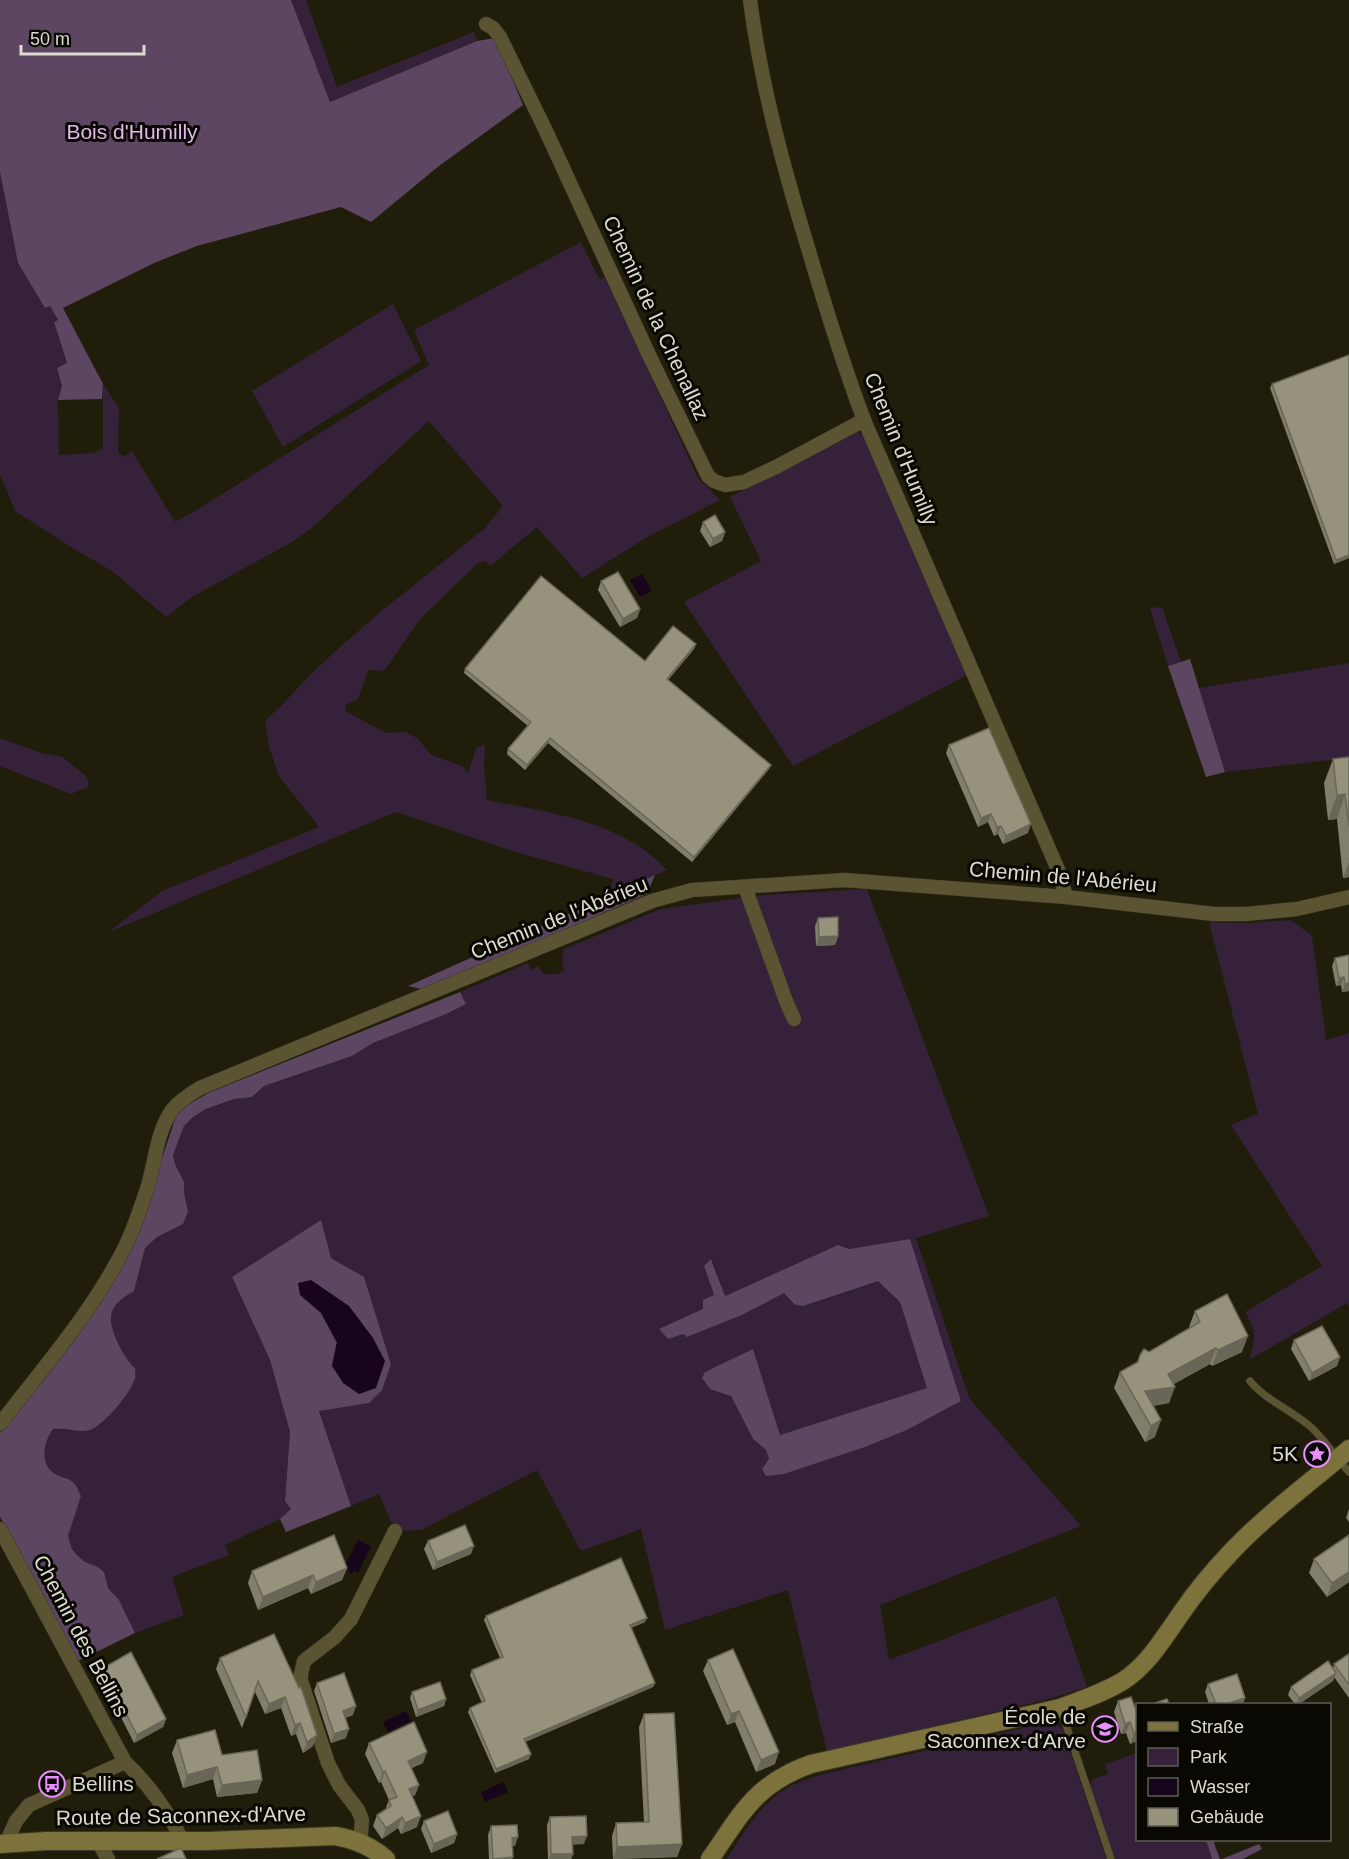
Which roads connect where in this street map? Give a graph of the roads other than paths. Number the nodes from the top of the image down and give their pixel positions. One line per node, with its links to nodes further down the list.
1 (750, 0): 3 (street, Chemin d'Humilly)
2 (486, 24): 3 (street, Chemin de la Chenallaz)
3 (864, 420): 5 (street, Chemin d'Humilly)
4 (745, 887): 5 (street, Chemin de l'Abérieu); 7 (street); 9 (street, Chemin de l'Abérieu)
5 (1066, 897): 6 (street, Chemin de l'Abérieu)
6 (1349, 897)
7 (794, 1019)
8 (1250, 1381): 10 (lane)
9 (0, 1424)
10 (1347, 1464): 13 (street)
11 (0, 1529): 14 (street, Chemin des Bellins)
12 (395, 1531): 18 (street)
13 (1060, 1708): 21 (street); 22 (lane)
14 (125, 1762): 16 (street, Chemin des Bellins); 17 (street)
15 (98, 1840): 16 (street, Route de Saconnex-d'Arve); 17 (street, Route de Saconnex-d'Arve); 19 (street)
16 (182, 1841): 18 (street, Route de Saconnex-d'Arve)
17 (3, 1844)
18 (364, 1852): 20 (street, Route de Saconnex-d'Arve)
19 (108, 1859)
20 (386, 1859)
21 (710, 1859)
22 (1111, 1859)

